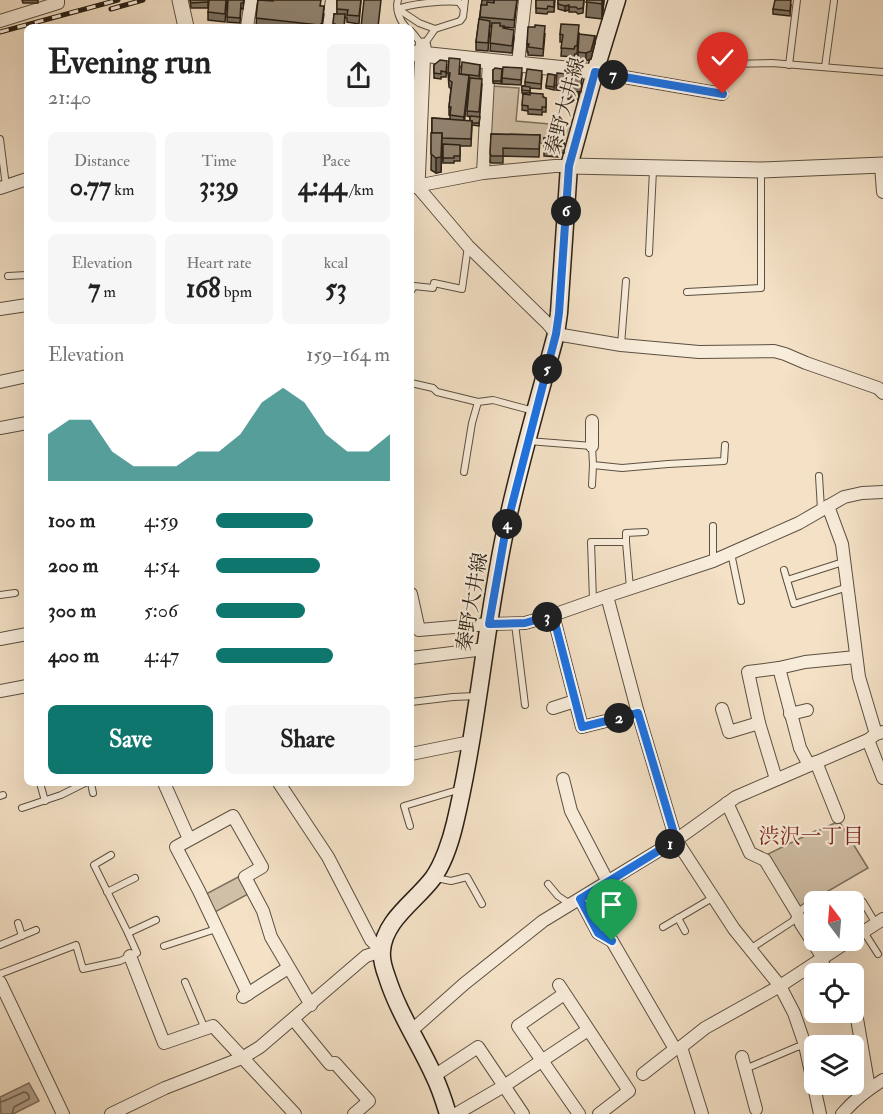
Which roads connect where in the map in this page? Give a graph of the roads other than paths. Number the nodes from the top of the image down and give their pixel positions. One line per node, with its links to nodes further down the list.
1 (58, 0): 13 (street)
2 (180, 0): 14 (street)
3 (250, 0): 15 (street)
4 (332, 0): 16 (street)
5 (398, 0): 11 (lane)
6 (465, 0): 12 (lane)
7 (525, 0): 22 (street)
8 (617, 0): 26 (main road, 秦野大井線)
9 (797, 0): 24 (lane)
10 (834, 0): 25 (lane)
11 (398, 9): 12 (lane); 17 (lane); 18 (lane)
12 (464, 11): 18 (lane)
13 (0, 21)
14 (185, 24)
15 (247, 24)
16 (328, 24)
17 (403, 24)
18 (435, 29): 20 (lane)
19 (414, 35): 20 (lane)
20 (419, 51): 21 (street); 29 (street)
21 (489, 61): 22 (street); 35 (street)
22 (518, 64): 26 (street)
23 (728, 64): 24 (lane)
24 (789, 65): 25 (lane)
25 (825, 67): 27 (lane)
26 (595, 72): 28 (street); 32 (main road, 秦野大井線)
27 (883, 72)
28 (723, 94)
29 (415, 121): 38 (street)
30 (0, 139): 37 (lane)
31 (882, 165): 34 (street); 39 (street)
32 (569, 166): 33 (street); 35 (street); 49 (main road, 秦野大井線)
33 (654, 169): 34 (street); 41 (lane)
34 (761, 170): 46 (lane)
35 (483, 173): 38 (street)
36 (24, 180): 37 (street)
37 (3, 187)
38 (414, 187): 40 (street)
39 (883, 192)
40 (468, 246): 45 (lane); 49 (street)
41 (649, 253)
42 (24, 275): 43 (lane)
43 (8, 276)
44 (626, 281): 50 (lane)
45 (414, 286)
46 (687, 292)
47 (24, 305): 48 (street)
48 (0, 309)
49 (556, 334): 50 (street); 56 (main road, 秦野大井線)
50 (621, 345): 54 (street)
51 (24, 377): 52 (street)
52 (0, 382)
53 (414, 384): 55 (lane)
54 (883, 393)
55 (478, 402): 56 (lane); 66 (lane)
56 (536, 411): 60 (main road, 秦野大井線)
57 (592, 421): 62 (street)
58 (24, 424): 59 (street)
59 (0, 428)
60 (528, 441): 62 (lane); 88 (main road, 秦野大井線)
61 (725, 445): 63 (lane)
62 (592, 446): 65 (lane)
63 (724, 461): 64 (lane); 65 (lane)
64 (734, 461)
65 (592, 465): 68 (lane)
66 (464, 472)
67 (819, 476): 70 (lane)
68 (592, 485)
69 (883, 492): 70 (street)
70 (825, 508): 74 (street); 75 (street)
71 (713, 526): 76 (lane)
72 (645, 532): 73 (lane)
73 (626, 542): 80 (lane); 84 (lane)
74 (731, 553): 76 (street); 85 (lane)
75 (844, 559): 78 (lane); 79 (street)
76 (714, 561): 80 (street)
77 (784, 570): 78 (lane)
78 (787, 580): 79 (lane)
79 (848, 587): 93 (street)
80 (630, 588): 83 (street)
81 (15, 593): 82 (lane)
82 (0, 595)
83 (607, 596): 84 (street); 105 (street)
84 (593, 601): 87 (street)
85 (741, 601)
86 (414, 608): 88 (street)
87 (553, 615): 89 (street); 99 (street)
88 (489, 624): 89 (street); 92 (main road, 秦野大井線)
89 (515, 624): 101 (lane)
90 (24, 635): 91 (street)
91 (0, 639)
92 (485, 649): 94 (street); 98 (main road, 秦野大井線)
93 (856, 657): 95 (street); 108 (street)
94 (414, 658)
95 (778, 668): 106 (street); 107 (street)
96 (24, 687): 97 (street)
97 (0, 691)
98 (478, 696): 100 (lane); 109 (main road, 秦野大井線)
99 (575, 701): 102 (street); 105 (street)
100 (414, 702)
101 (525, 705)
102 (553, 708)
103 (722, 710): 107 (street)
104 (807, 710): 106 (street)
105 (638, 713): 128 (street)
106 (790, 714): 111 (street)
107 (759, 723): 114 (street)
108 (876, 735): 111 (street); 112 (street)
109 (470, 742): 110 (street); 120 (main road, 秦野大井線)
110 (414, 753)
111 (813, 764): 114 (street); 125 (street)
112 (883, 778)
113 (563, 779): 132 (street)
114 (776, 779): 123 (street)
115 (41, 786): 122 (lane)
116 (79, 786): 122 (lane)
117 (92, 786): 121 (lane)
118 (165, 786): 127 (street)
119 (281, 786): 155 (street)
120 (461, 789): 126 (lane); 131 (main road, 秦野大井線)
121 (93, 793)
122 (45, 801): 124 (lane)
123 (727, 803): 128 (street); 139 (street)
124 (22, 808)
125 (838, 817)
126 (410, 826)
127 (189, 840): 145 (street); 161 (street)
128 (676, 840): 132 (street); 135 (street)
129 (111, 855): 134 (lane)
130 (135, 878): 134 (lane)
131 (433, 878): 138 (lane); 155 (main road, 秦野大井線)
132 (608, 882): 136 (street)
133 (548, 884): 136 (lane)
134 (107, 891): 149 (lane)
135 (714, 897): 140 (lane); 154 (street)
136 (575, 902): 171 (street); 174 (street)
137 (864, 903): 142 (lane)
138 (482, 904)
139 (801, 910): 154 (lane); 159 (street)
140 (678, 918): 144 (lane); 147 (lane)
141 (156, 920): 149 (lane)
142 (879, 922): 148 (street)
143 (18, 923): 150 (lane)
144 (663, 927)
145 (217, 929): 153 (lane); 161 (street)
146 (36, 930): 150 (lane)
147 (685, 931)
148 (864, 932)
149 (128, 933): 158 (lane)
150 (22, 936): 152 (lane)
151 (864, 943): 157 (lane)
152 (0, 945)
153 (164, 946)
154 (750, 949): 165 (street)
155 (382, 951): 166 (street); 171 (main road)
156 (834, 951): 159 (street)
157 (878, 954)
158 (130, 956): 162 (lane); 169 (street)
159 (823, 958): 160 (lane); 165 (street)
160 (826, 963)
161 (288, 968): 166 (street)
162 (0, 974)
163 (0, 982): 186 (street)
164 (185, 982): 169 (lane)
165 (780, 986): 172 (street); 174 (street)
166 (311, 1005): 167 (street)
167 (294, 1020): 175 (street); 188 (street)
168 (858, 1023): 182 (street)
169 (205, 1029): 175 (street)
170 (588, 1030): 176 (street); 176 (street); 193 (street)
171 (411, 1031): 179 (main road)
172 (804, 1042)
173 (804, 1045): 177 (lane)
174 (678, 1048): 178 (street); 194 (street)
175 (242, 1058): 185 (street); 187 (street)
176 (543, 1062): 181 (street); 192 (street)
177 (744, 1063): 184 (street)
178 (643, 1074)
179 (434, 1076): 181 (street); 189 (main road)
180 (883, 1080): 182 (street)
181 (504, 1086): 190 (street); 191 (street)
182 (869, 1088): 196 (street)
183 (816, 1095): 195 (street)
184 (756, 1109)
185 (288, 1112)
186 (63, 1114)
187 (111, 1114)
188 (354, 1114)
189 (448, 1114)
190 (456, 1114)
191 (523, 1114)
192 (579, 1114)
193 (599, 1114)
194 (702, 1114)
195 (820, 1114)
196 (842, 1114)

